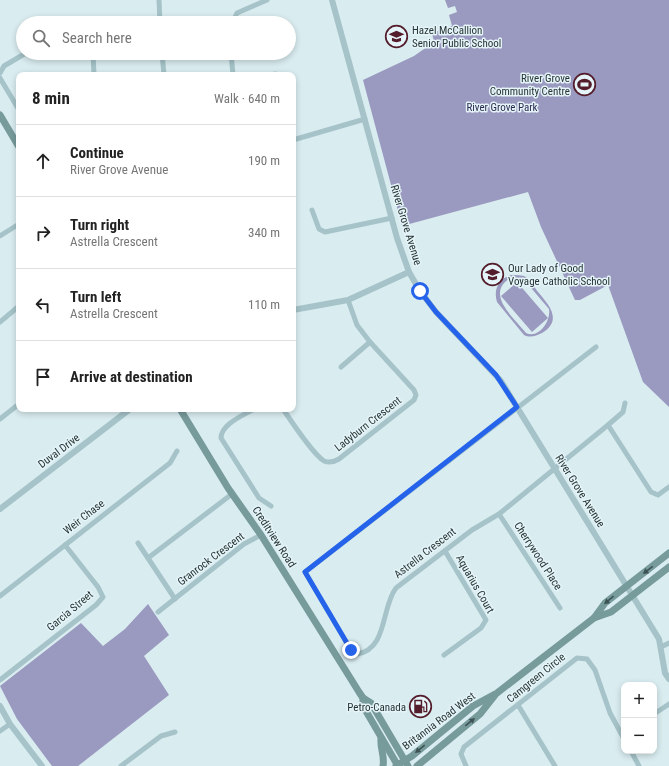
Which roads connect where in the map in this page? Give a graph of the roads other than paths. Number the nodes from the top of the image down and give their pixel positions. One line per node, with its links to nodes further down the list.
1 (159, 0): 4 (street)
2 (267, 0): 5 (street)
3 (332, 0): 17 (street, River Grove Avenue)
4 (160, 16)
5 (236, 16)
6 (16, 59): 13 (street)
7 (93, 60): 10 (street)
8 (163, 60): 11 (street)
9 (231, 60): 12 (street)
10 (94, 72)
11 (164, 72)
12 (232, 72)
13 (0, 73)
14 (0, 78): 15 (street)
15 (16, 105)
16 (0, 116): 19 (main road)
17 (365, 119): 18 (street); 21 (street, River Grove Avenue)
18 (296, 139)
19 (16, 142)
20 (312, 210): 21 (street)
21 (392, 218): 24 (street, River Grove Avenue)
22 (16, 226): 23 (street)
23 (0, 236)
24 (409, 272): 25 (street); 34 (street, River Grove Avenue)
25 (348, 300): 27 (street); 29 (street, Ladyburn Crescent)
26 (16, 309): 28 (street)
27 (296, 309)
28 (0, 322)
29 (370, 342): 31 (street); 38 (street, Ladyburn Crescent)
30 (596, 347): 34 (street)
31 (342, 367)
32 (625, 403): 40 (street, Astrella Crescent)
33 (16, 406): 39 (street)
34 (517, 407): 42 (street, River Grove Avenue); 51 (street, Astrella Crescent)
35 (126, 412): 46 (street, Duval Drive)
36 (182, 412): 44 (main road, Creditview Road)
37 (249, 412): 45 (street)
38 (285, 412)
39 (0, 419)
40 (608, 425): 42 (street, Astrella Crescent); 43 (street)
41 (177, 451): 50 (street, Weir Chase)
42 (555, 469): 47 (street, Astrella Crescent); 55 (street, River Grove Avenue)
43 (669, 487)
44 (232, 494): 48 (main road, Creditview Road); 53 (street)
45 (271, 506)
46 (0, 509)
47 (499, 514): 51 (street, Astrella Crescent); 59 (street, Cherrywood Place)
48 (261, 535): 58 (street, Granrock Crescent); 68 (main road, Creditview Road)
49 (138, 543): 53 (street, Granrock Crescent)
50 (65, 545): 57 (street, Weir Chase); 66 (street, Garcia Street)
51 (445, 550): 64 (street, Aquarius Court)
52 (669, 554): 55 (main road, Britannia Road West, one-way to 55)
53 (148, 558): 58 (street, Granrock Crescent)
54 (669, 567): 56 (main road, Britannia Road West)
55 (627, 586): 56 (street, River Grove Avenue); 61 (main road, Britannia Road West, one-way to 61)
56 (633, 595): 61 (main road, Britannia Road West); 63 (street, River Grove Avenue)
57 (0, 596)
58 (175, 599): 60 (street, Granrock Crescent)
59 (560, 608)
60 (158, 612)
61 (594, 618): 67 (main road, Britannia Road West)
62 (669, 643): 63 (street)
63 (661, 647): 65 (street, River Grove Avenue)
64 (444, 655)
65 (669, 679)
66 (0, 680)
67 (496, 694): 79 (main road, Britannia Road West, one-way to 67); 80 (main road, Britannia Road West, one-way to 80)
68 (363, 698): 77 (main road, Creditview Road); 80 (main road, Creditview Road)
69 (669, 704): 72 (street)
70 (518, 705): 76 (street, Camgreen Circle); 87 (street, Camgreen Circle); 88 (street)
71 (0, 706): 73 (street)
72 (657, 712)
73 (10, 724): 74 (street); 81 (street)
74 (0, 731)
75 (175, 732): 82 (street)
76 (621, 732)
77 (381, 739): 83 (main road); 84 (main road, Creditview Road)
78 (632, 754): 89 (street)
79 (429, 756): 85 (main road, Britannia Road West); 86 (main road)
80 (407, 763): 84 (main road, Britannia Road West)
81 (42, 766)
82 (121, 766)
83 (384, 766)
84 (397, 766)
85 (416, 766)
86 (424, 766)
87 (466, 766)
88 (555, 766)
89 (638, 766)

